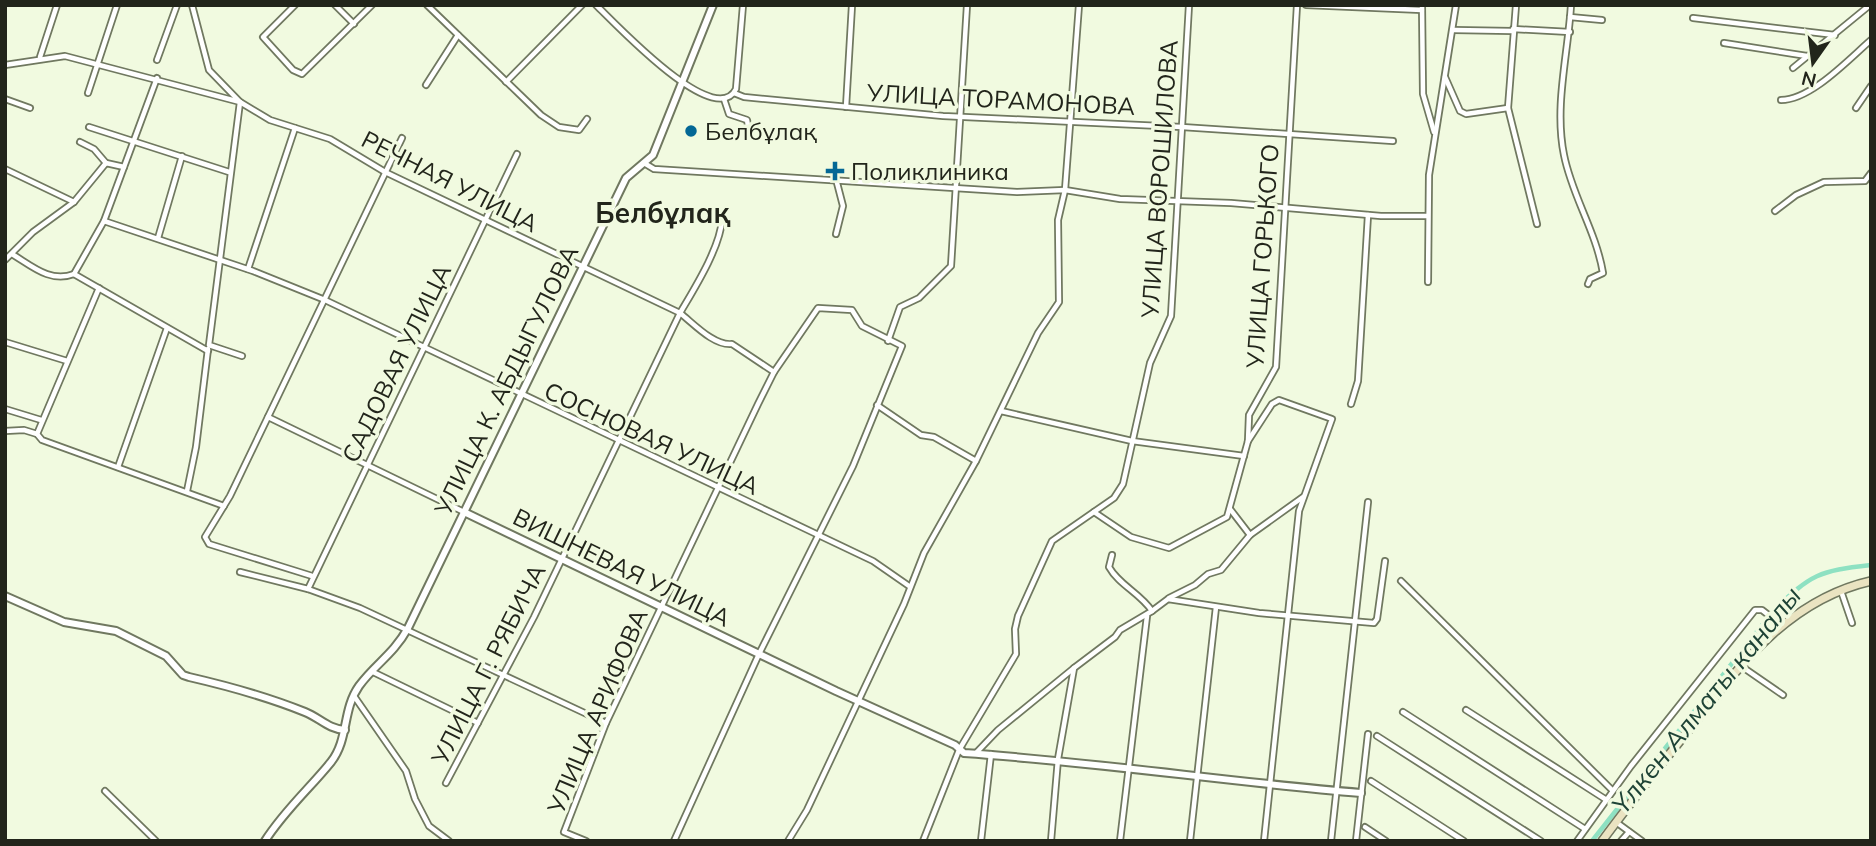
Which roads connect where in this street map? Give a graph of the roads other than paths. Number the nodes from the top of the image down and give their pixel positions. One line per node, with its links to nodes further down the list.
1 (57, 5): 36 (street)
2 (117, 5): 38 (street)
3 (177, 5): 37 (street)
4 (192, 5): 52 (street, РЕЧНАЯ УЛИЦА)
5 (295, 5): 27 (street)
6 (335, 5): 27 (street)
7 (372, 5): 27 (street)
8 (427, 5): 32 (street)
9 (582, 5): 43 (street)
10 (596, 5): 45 (street)
11 (713, 5): 45 (street, УЛИЦА К. АБДЫГУЛОВА)
12 (743, 5): 48 (street)
13 (852, 5): 53 (street)
14 (967, 5): 57 (street)
15 (1079, 5): 59 (street)
16 (1189, 5): 61 (street, УЛИЦА ВОРОШИЛОВА)
17 (1297, 5): 64 (street, УЛИЦА ГОРЬКОГО)
18 (1306, 5): 23 (street)
19 (1456, 5): 28 (street)
20 (1516, 5): 29 (street)
21 (1571, 5): 24 (street)
22 (1870, 5): 31 (street)
23 (1422, 8): 65 (street)
24 (1570, 17): 26 (street); 30 (street)
25 (1693, 18): 31 (street)
26 (1602, 20)
27 (354, 24)
28 (1454, 30): 29 (street); 41 (street)
29 (1513, 30): 30 (street); 55 (street)
30 (1570, 32): 101 (street)
31 (1835, 34): 35 (street)
32 (458, 35): 43 (street); 44 (street)
33 (1871, 40): 51 (street)
34 (1724, 43): 35 (street)
35 (1808, 56): 40 (street)
36 (40, 57): 38 (street); 39 (street)
37 (158, 60)
38 (98, 63): 42 (street); 47 (street)
39 (5, 65)
40 (1793, 68)
41 (1445, 76): 55 (street); 65 (street)
42 (157, 78): 52 (street); 67 (street)
43 (506, 82): 58 (street)
44 (426, 85)
45 (681, 85): 50 (street); 73 (street, УЛИЦА К. АБДЫГУЛОВА)
46 (1871, 86): 56 (street)
47 (88, 93)
48 (734, 93): 50 (street); 53 (street, УЛИЦА ТОРАМОНОВА)
49 (5, 99): 54 (street)
50 (724, 99): 63 (street)
51 (1781, 100)
52 (240, 102): 62 (street, РЕЧНАЯ УЛИЦА); 76 (street)
53 (846, 107): 57 (street, УЛИЦА ТОРАМОНОВА)
54 (30, 108)
55 (1508, 108): 91 (street)
56 (1856, 108)
57 (960, 116): 59 (street, УЛИЦА ТОРАМОНОВА); 80 (street)
58 (587, 118)
59 (1071, 120): 61 (street, УЛИЦА ТОРАМОНОВА); 81 (street)
60 (89, 127): 67 (street)
61 (1182, 127): 64 (street, УЛИЦА ТОРАМОНОВА); 83 (street, УЛИЦА ВОРОШИЛОВА)
62 (295, 128): 77 (street, РЕЧНАЯ УЛИЦА); 98 (street)
63 (750, 131)
64 (1290, 134): 68 (street, УЛИЦА ТОРАМОНОВА); 84 (street, УЛИЦА ГОРЬКОГО)
65 (1435, 134): 87 (street)
66 (402, 138): 77 (street)
67 (134, 140): 71 (street); 74 (street)
68 (1393, 141)
69 (80, 142): 72 (street)
70 (517, 154): 90 (street, САДОВАЯ УЛИЦА)
71 (183, 156): 76 (street); 93 (street)
72 (106, 163): 74 (street); 82 (street)
73 (645, 163): 79 (street); 97 (street, УЛИЦА К. АБДЫГУЛОВА)
74 (124, 167): 88 (street)
75 (5, 169): 82 (street)
76 (229, 172): 95 (street)
77 (385, 172): 90 (street, РЕЧНАЯ УЛИЦА); 103 (street)
78 (1871, 173): 85 (street)
79 (836, 180): 80 (street); 92 (street)
80 (956, 186): 81 (street); 106 (street)
81 (1065, 190): 83 (street); 117 (street)
82 (74, 202): 94 (street)
83 (1177, 202): 84 (street); 122 (street, УЛИЦА ВОРОШИЛОВА)
84 (1285, 208): 86 (street); 123 (street, УЛИЦА ГОРЬКОГО)
85 (1775, 211)
86 (1368, 215): 87 (street); 114 (street)
87 (1427, 216): 100 (street)
88 (104, 220): 93 (street, СОСНОВАЯ УЛИЦА); 99 (street)
89 (722, 220): 104 (street, УЛИЦА Г. РЯБИЧА)
90 (484, 221): 97 (street, РЕЧНАЯ УЛИЦА); 109 (street, САДОВАЯ УЛИЦА)
91 (1537, 224)
92 (836, 233)
93 (158, 238): 95 (street, СОСНОВАЯ УЛИЦА)
94 (12, 254): 96 (street); 99 (street)
95 (219, 259): 98 (street, СОСНОВАЯ УЛИЦА); 108 (street)
96 (5, 260)
97 (582, 268): 104 (street, РЕЧНАЯ УЛИЦА); 113 (street, УЛИЦА К. АБДЫГУЛОВА)
98 (248, 269): 103 (street, СОСНОВАЯ УЛИЦА)
99 (75, 274): 102 (street)
100 (1428, 282)
101 (1588, 284)
102 (99, 288): 105 (street); 111 (street)
103 (325, 300): 109 (street, СОСНОВАЯ УЛИЦА); 118 (street)
104 (680, 313): 112 (street, РЕЧНАЯ УЛИЦА); 124 (street, УЛИЦА Г. РЯБИЧА)
105 (167, 328): 108 (street); 128 (street)
106 (888, 341): 112 (street, УЛИЦА АРИФОВА); 115 (street)
107 (5, 342): 111 (street)
108 (208, 348): 110 (street); 130 (street)
109 (423, 348): 113 (street, СОСНОВАЯ УЛИЦА); 127 (street, САДОВАЯ УЛИЦА)
110 (242, 356)
111 (67, 361): 119 (street)
112 (774, 372): 129 (street, УЛИЦА АРИФОВА)
113 (521, 395): 124 (street, СОСНОВАЯ УЛИЦА); 135 (street, УЛИЦА К. АБДЫГУЛОВА)
114 (1351, 404)
115 (877, 405): 126 (street); 138 (street)
116 (5, 409): 119 (street)
117 (1000, 411): 122 (street); 126 (street)
118 (268, 417): 127 (street, ВИШНЕВАЯ УЛИЦА); 133 (street)
119 (41, 420): 121 (street)
120 (5, 431): 121 (street)
121 (37, 435): 128 (street)
122 (1132, 441): 125 (street); 136 (street, УЛИЦА ВОРОШИЛОВА)
123 (1248, 441): 125 (street, УЛИЦА ГОРЬКОГО); 131 (street)
124 (619, 442): 129 (street, СОСНОВАЯ УЛИЦА); 140 (street, УЛИЦА Г. РЯБИЧА)
125 (1244, 456): 134 (street, УЛИЦА ГОРЬКОГО)
126 (976, 461): 146 (street)
127 (366, 465): 135 (street, ВИШНЕВАЯ УЛИЦА); 143 (street, САДОВАЯ УЛИЦА)
128 (118, 467): 130 (street)
129 (718, 489): 138 (street, СОСНОВАЯ УЛИЦА); 151 (street, УЛИЦА АРИФОВА)
130 (187, 491): 133 (street)
131 (1304, 497): 137 (street); 154 (street)
132 (1368, 502): 156 (street)
133 (224, 506): 143 (street)
134 (1230, 508): 136 (street); 137 (street)
135 (464, 512): 140 (street, ВИШНЕВАЯ УЛИЦА); 159 (street, УЛИЦА К. АБДЫГУЛОВА)
136 (1094, 512): 175 (street, УЛИЦА ВОРОШИЛОВА)
137 (1250, 535): 150 (street)
138 (817, 536): 146 (street, СОСНОВАЯ УЛИЦА); 160 (street)
139 (1112, 555): 153 (street)
140 (562, 559): 151 (street, ВИШНЕВАЯ УЛИЦА); 164 (street, УЛИЦА Г. РЯБИЧА)
141 (1385, 561): 156 (street)
142 (240, 572): 147 (street)
143 (312, 576): 147 (street, САДОВАЯ УЛИЦА)
144 (1401, 581): 185 (street)
145 (1871, 581): 148 (main road)
146 (909, 586): 167 (street)
147 (308, 589): 159 (street)
148 (1841, 590): 157 (main road); 158 (street)
149 (5, 596): 172 (street)
150 (1168, 599): 152 (street); 153 (street)
151 (661, 606): 160 (street, ВИШНЕВАЯ УЛИЦА); 171 (street, УЛИЦА АРИФОВА)
152 (1216, 607): 154 (street); 180 (street)
153 (1153, 611): 155 (street)
154 (1286, 614): 156 (street); 183 (street)
155 (1147, 615): 162 (street); 179 (street)
156 (1356, 620): 184 (street)
157 (1777, 622): 161 (main road); 185 (street)
158 (1852, 623)
159 (408, 628): 163 (street, УЛИЦА К. АБДЫГУЛОВА); 164 (street)
160 (759, 654): 167 (street, ВИШНЕВАЯ УЛИЦА); 197 (street)
161 (1740, 666): 165 (street); 189 (main road)
162 (1074, 668): 177 (street); 178 (street)
163 (373, 672): 166 (street, УЛИЦА К. АБДЫГУЛОВА); 170 (street)
164 (505, 674): 170 (street, УЛИЦА Г. РЯБИЧА); 171 (street)
165 (1783, 695)
166 (354, 696): 172 (street, УЛИЦА К. АБДЫГУЛОВА); 196 (street)
167 (856, 700): 175 (street, ВИШНЕВАЯ УЛИЦА); 198 (street)
168 (1466, 710): 188 (street)
169 (1403, 712): 191 (street)
170 (478, 723): 182 (street, УЛИЦА Г. РЯБИЧА)
171 (606, 723): 193 (street, УЛИЦА АРИФОВА)
172 (345, 730): 195 (street, УЛИЦА К. АБДЫГУЛОВА)
173 (1368, 734): 187 (street)
174 (1377, 736): 209 (street)
175 (959, 750): 177 (street, ВИШНЕВАЯ УЛИЦА); 199 (street, УЛИЦА ВОРОШИЛОВА)
176 (991, 753): 177 (street, ВИШНЕВАЯ УЛИЦА); 178 (street, ВИШНЕВАЯ УЛИЦА); 200 (street)
177 (975, 754)
178 (1058, 760): 179 (street, ВИШНЕВАЯ УЛИЦА); 201 (street)
179 (1128, 769): 180 (street, ВИШНЕВАЯ УЛИЦА); 202 (street)
180 (1199, 777): 183 (street, ВИШНЕВАЯ УЛИЦА); 203 (street)
181 (1371, 781): 208 (street)
182 (446, 783)
183 (1270, 785): 184 (street, ВИШНЕВАЯ УЛИЦА); 204 (street)
184 (1336, 790): 187 (street, ВИШНЕВАЯ УЛИЦА); 205 (street)
185 (1612, 790): 188 (street)
186 (105, 791): 194 (street)
187 (1362, 793): 206 (street)
188 (1605, 799): 191 (street)
189 (1616, 822): 192 (street); 211 (main road)
190 (1365, 827): 207 (street)
191 (1585, 829): 210 (street)
192 (1629, 832): 212 (street); 213 (street)
193 (584, 840)
194 (156, 841)
195 (265, 841)
196 (449, 841)
197 (674, 841)
198 (788, 841)
199 (923, 841)
200 (981, 841)
201 (1051, 841)
202 (1120, 841)
203 (1190, 841)
204 (1264, 841)
205 (1331, 841)
206 (1356, 841)
207 (1386, 841)
208 (1464, 841)
209 (1541, 841)
210 (1577, 841)
211 (1602, 841)
212 (1621, 841)
213 (1642, 841)

